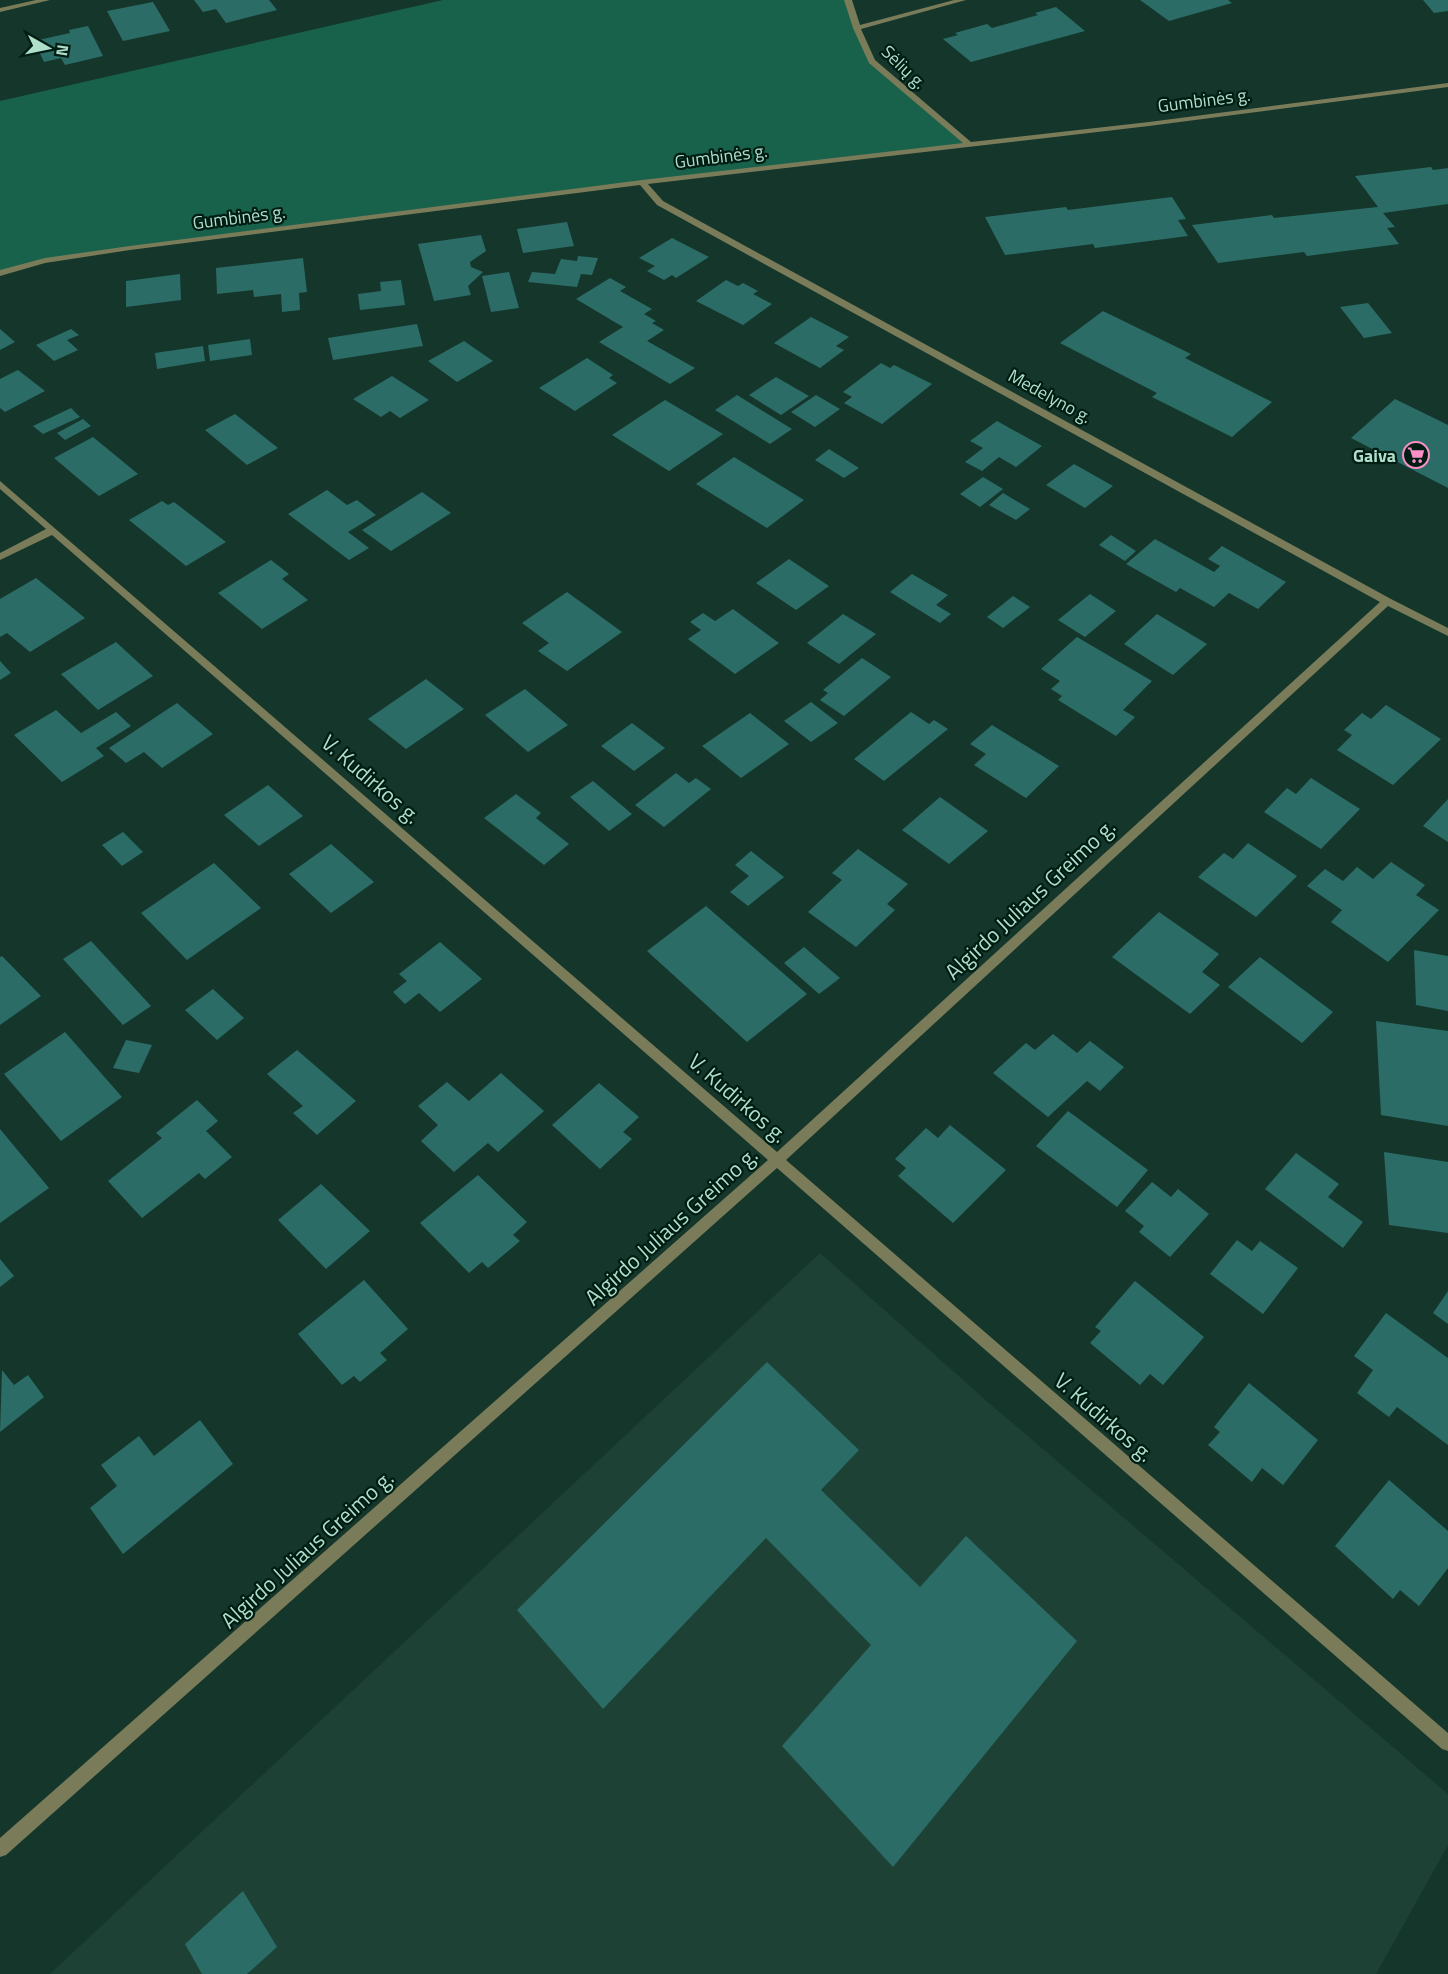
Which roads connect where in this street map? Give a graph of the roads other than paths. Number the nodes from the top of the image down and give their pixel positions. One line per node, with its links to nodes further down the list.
1 (46, 0): 4 (street)
2 (848, 0): 5 (street)
3 (962, 0): 5 (street, Sėlių g.)
4 (0, 10)
5 (856, 28): 7 (street, Sėlių g.)
6 (1448, 85): 7 (street, Gumbinės g.)
7 (969, 145): 8 (street, Gumbinės g.)
8 (642, 182): 9 (street, Gumbinės g.); 13 (street, Medelyno g.)
9 (0, 273)
10 (0, 484): 11 (street, V. Kudirkos g.)
11 (53, 530): 12 (street); 15 (street, V. Kudirkos g.)
12 (0, 557)
13 (1387, 601): 14 (street, Medelyno g.); 15 (street, Algirdo Juliaus Greimo g.)
14 (1448, 632)
15 (777, 1160): 16 (street, V. Kudirkos g.); 17 (street, Algirdo Juliaus Greimo g.)
16 (1448, 1743)
17 (0, 1849)

